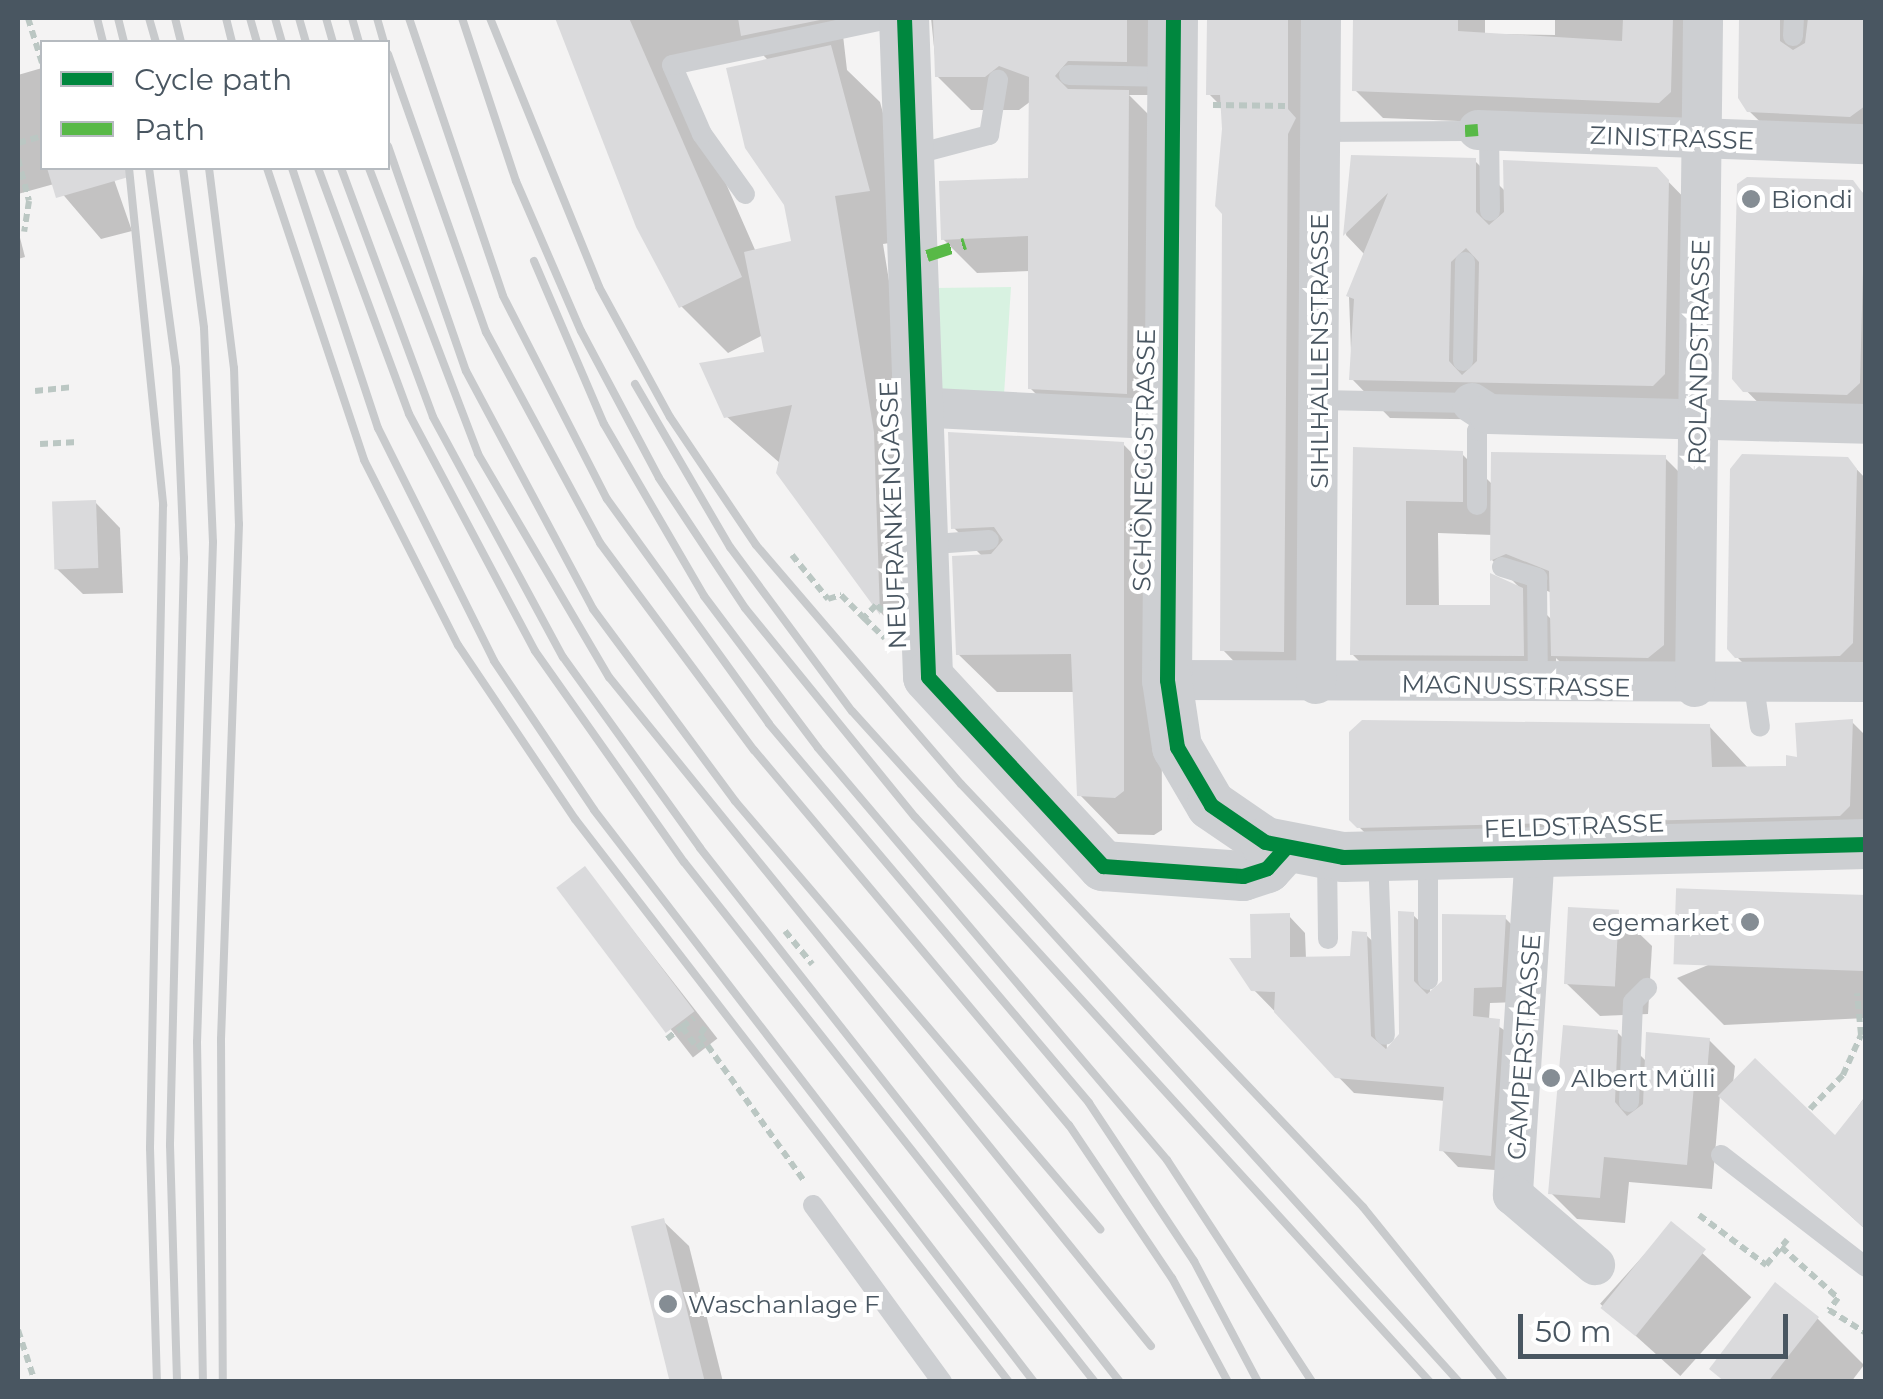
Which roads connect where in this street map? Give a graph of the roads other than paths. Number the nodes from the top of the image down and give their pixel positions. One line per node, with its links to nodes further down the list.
1 (894, 18): 14 (lane)
2 (904, 18): 13 (street, NEUFRANKENGASSE)
3 (1172, 18): 7 (street, SCHÖNEGGSTRASSE)
4 (1320, 18): 10 (street, SIHLHALLENSTRASSE)
5 (1703, 18): 11 (street, ROLANDSTRASSE)
6 (1070, 76): 7 (lane)
7 (1172, 77): 21 (street, SCHÖNEGGSTRASSE)
8 (998, 80): 13 (lane)
9 (1478, 130): 10 (lane, ZINISTRASSE); 11 (street, ZINISTRASSE); 15 (lane)
10 (1319, 132): 18 (street, SIHLHALLENSTRASSE)
11 (1702, 141): 12 (street, ZINISTRASSE); 20 (street, ROLANDSTRASSE)
12 (1866, 144)
13 (907, 156): 19 (street, NEUFRANKENGASSE)
14 (745, 194)
15 (1490, 211)
16 (1465, 262): 17 (lane)
17 (1470, 392): 18 (lane); 20 (street); 23 (lane)
18 (1320, 400): 29 (street, SIHLHALLENSTRASSE)
19 (914, 408): 21 (street); 25 (street, NEUFRANKENGASSE)
20 (1696, 418): 22 (street); 32 (street, ROLANDSTRASSE)
21 (1172, 420): 27 (street, SCHÖNEGGSTRASSE)
22 (1866, 424)
23 (1477, 505)
24 (989, 540): 25 (lane)
25 (919, 546): 35 (street, NEUFRANKENGASSE)
26 (1502, 568): 31 (lane)
27 (1167, 680): 29 (street, MAGNUSSTRASSE); 35 (street, SCHÖNEGGSTRASSE)
28 (1866, 682): 30 (street, MAGNUSSTRASSE)
29 (1316, 684): 31 (street, MAGNUSSTRASSE)
30 (1754, 686): 32 (street, MAGNUSSTRASSE); 33 (lane)
31 (1538, 687): 32 (street, MAGNUSSTRASSE)
32 (1694, 687)
33 (1760, 727)
34 (1866, 844): 36 (street, FELDSTRASSE)
35 (1306, 851): 38 (street, FELDSTRASSE); 39 (lane)
36 (1535, 852): 37 (street, FELDSTRASSE); 46 (street, GAMPERSTRASSE)
37 (1428, 855): 38 (street, FELDSTRASSE); 40 (lane)
38 (1378, 856): 42 (lane)
39 (1328, 939)
40 (1428, 980)
41 (1646, 988): 43 (lane)
42 (1386, 1034)
43 (1629, 1102)
44 (1721, 1155): 47 (lane)
45 (813, 1205): 48 (lane)
46 (1595, 1264)
47 (1866, 1268)
48 (942, 1382)

